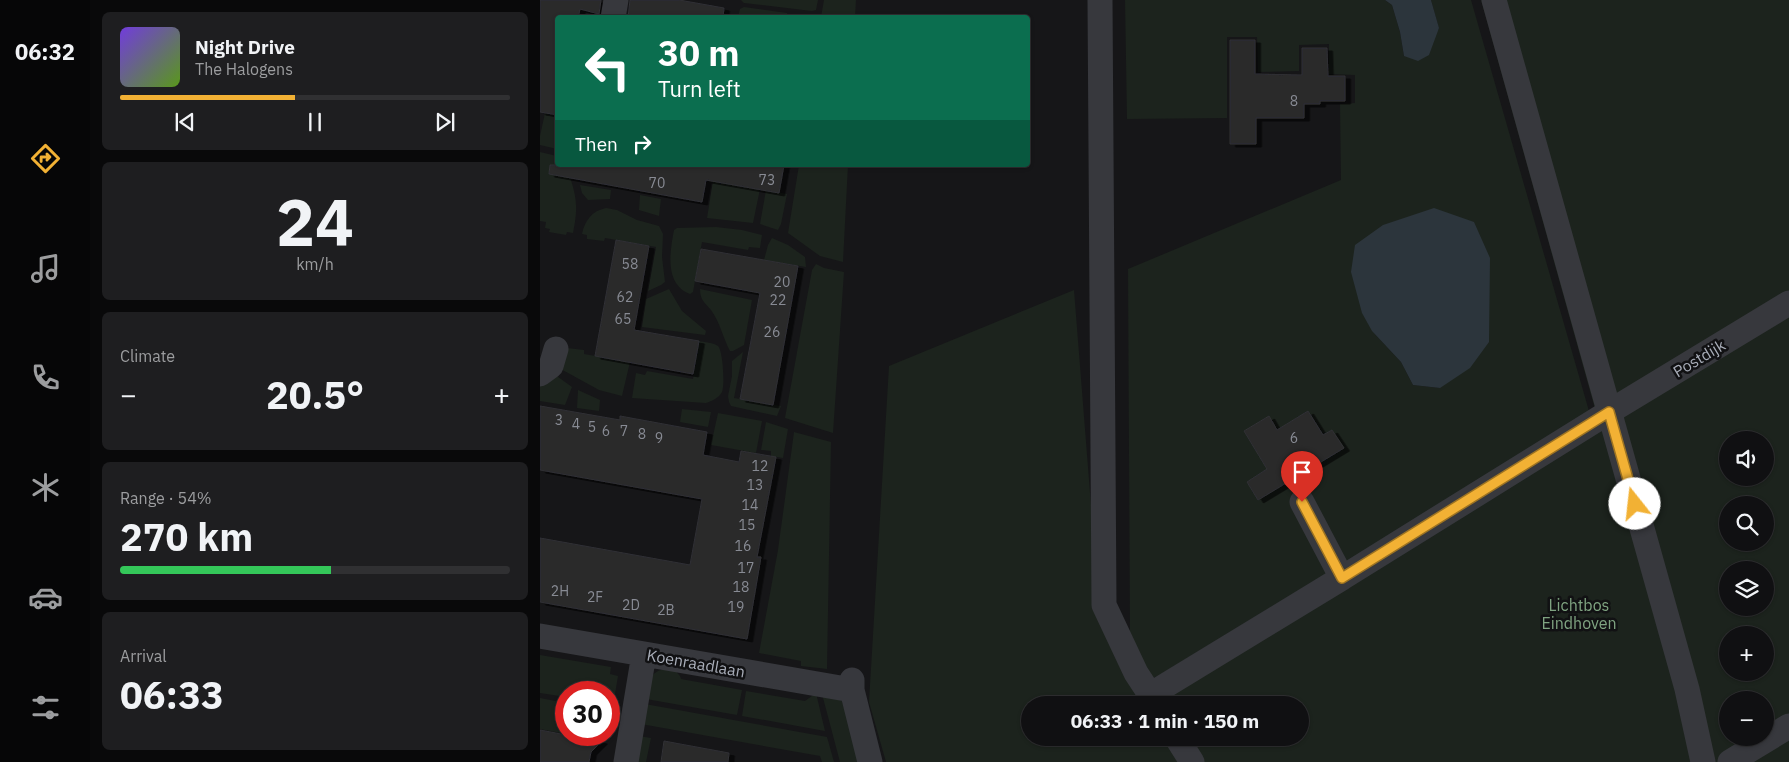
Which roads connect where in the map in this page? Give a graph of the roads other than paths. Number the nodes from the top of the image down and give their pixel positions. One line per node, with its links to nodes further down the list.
1 (616, 0): 4 (street)
2 (1100, 0): 13 (street)
3 (1494, 0): 8 (street)
4 (614, 15)
5 (1789, 303): 8 (street, Postdijk)
6 (556, 349): 7 (street)
7 (540, 374)
8 (1609, 412): 10 (street, Postdijk); 20 (street)
9 (1302, 502): 10 (street)
10 (1342, 578): 14 (street, Postdijk)
11 (540, 636): 12 (street, Koenraadlaan)
12 (644, 654): 17 (street); 18 (street, Koenraadlaan)
13 (1150, 696)
14 (1159, 696)
15 (1789, 726): 21 (street)
16 (1182, 746): 19 (street)
17 (626, 762)
18 (870, 762)
19 (1192, 762)
20 (1703, 762)
21 (1730, 762)

